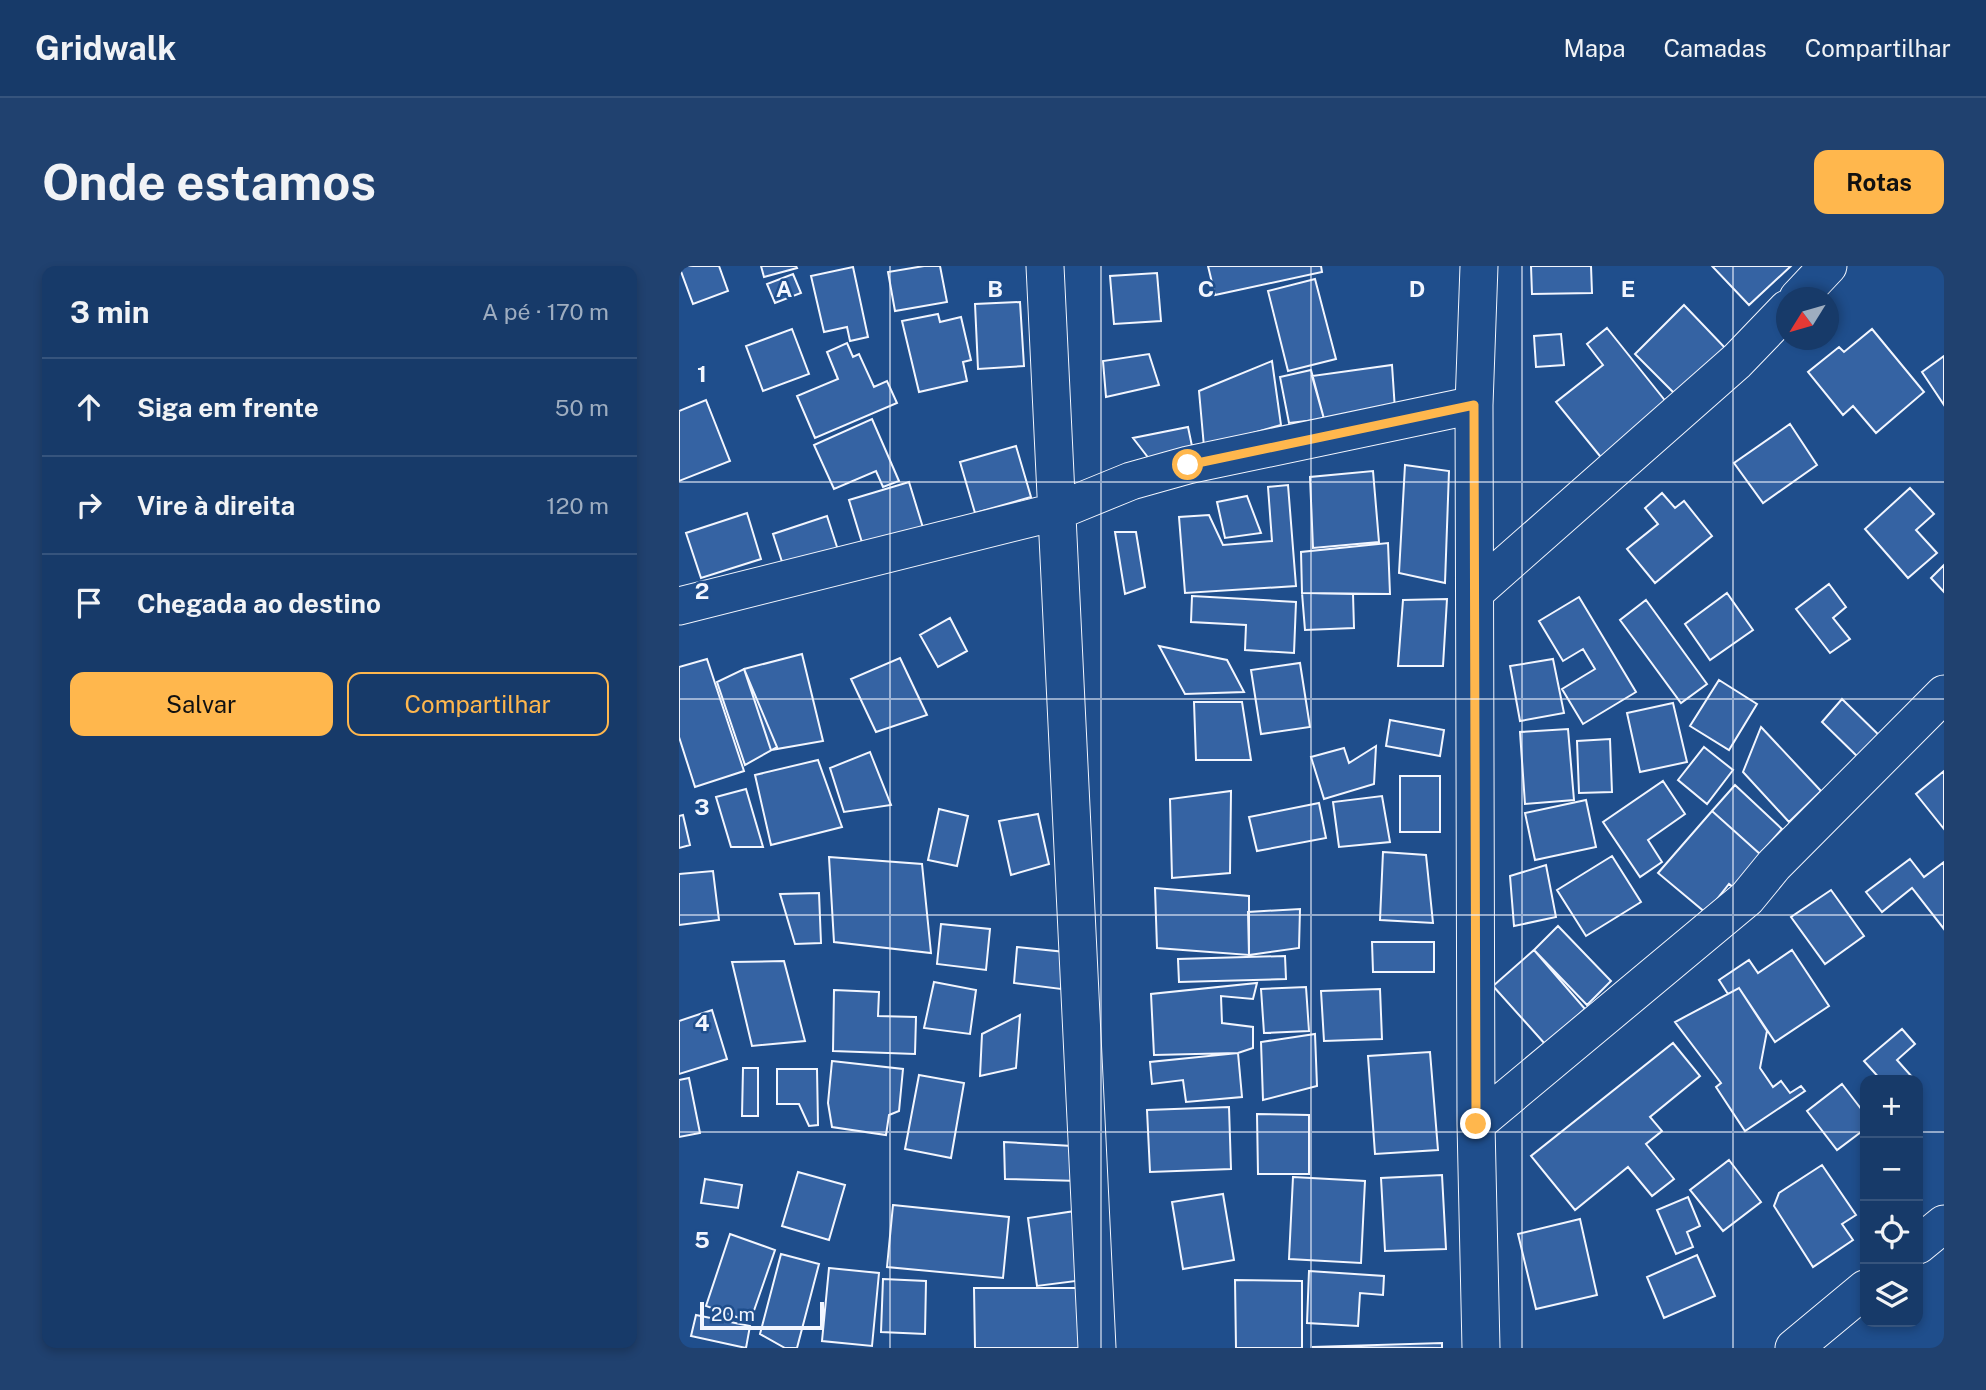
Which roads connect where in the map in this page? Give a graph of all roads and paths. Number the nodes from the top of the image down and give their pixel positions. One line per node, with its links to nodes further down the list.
1 (1045, 266): 7 (street)
2 (1479, 266): 6 (street)
3 (1828, 266): 4 (street)
4 (1808, 287)
5 (1776, 320): 8 (street)
6 (1474, 405): 7 (street); 8 (street)
7 (1055, 512): 9 (street); 15 (street)
8 (1475, 592): 11 (street)
9 (679, 606)
10 (1944, 694): 11 (street)
11 (1476, 1124): 16 (street)
12 (1944, 1223): 13 (street)
13 (1923, 1241)
14 (1860, 1293): 17 (street)
15 (1097, 1348)
16 (1481, 1348)
17 (1794, 1348)

